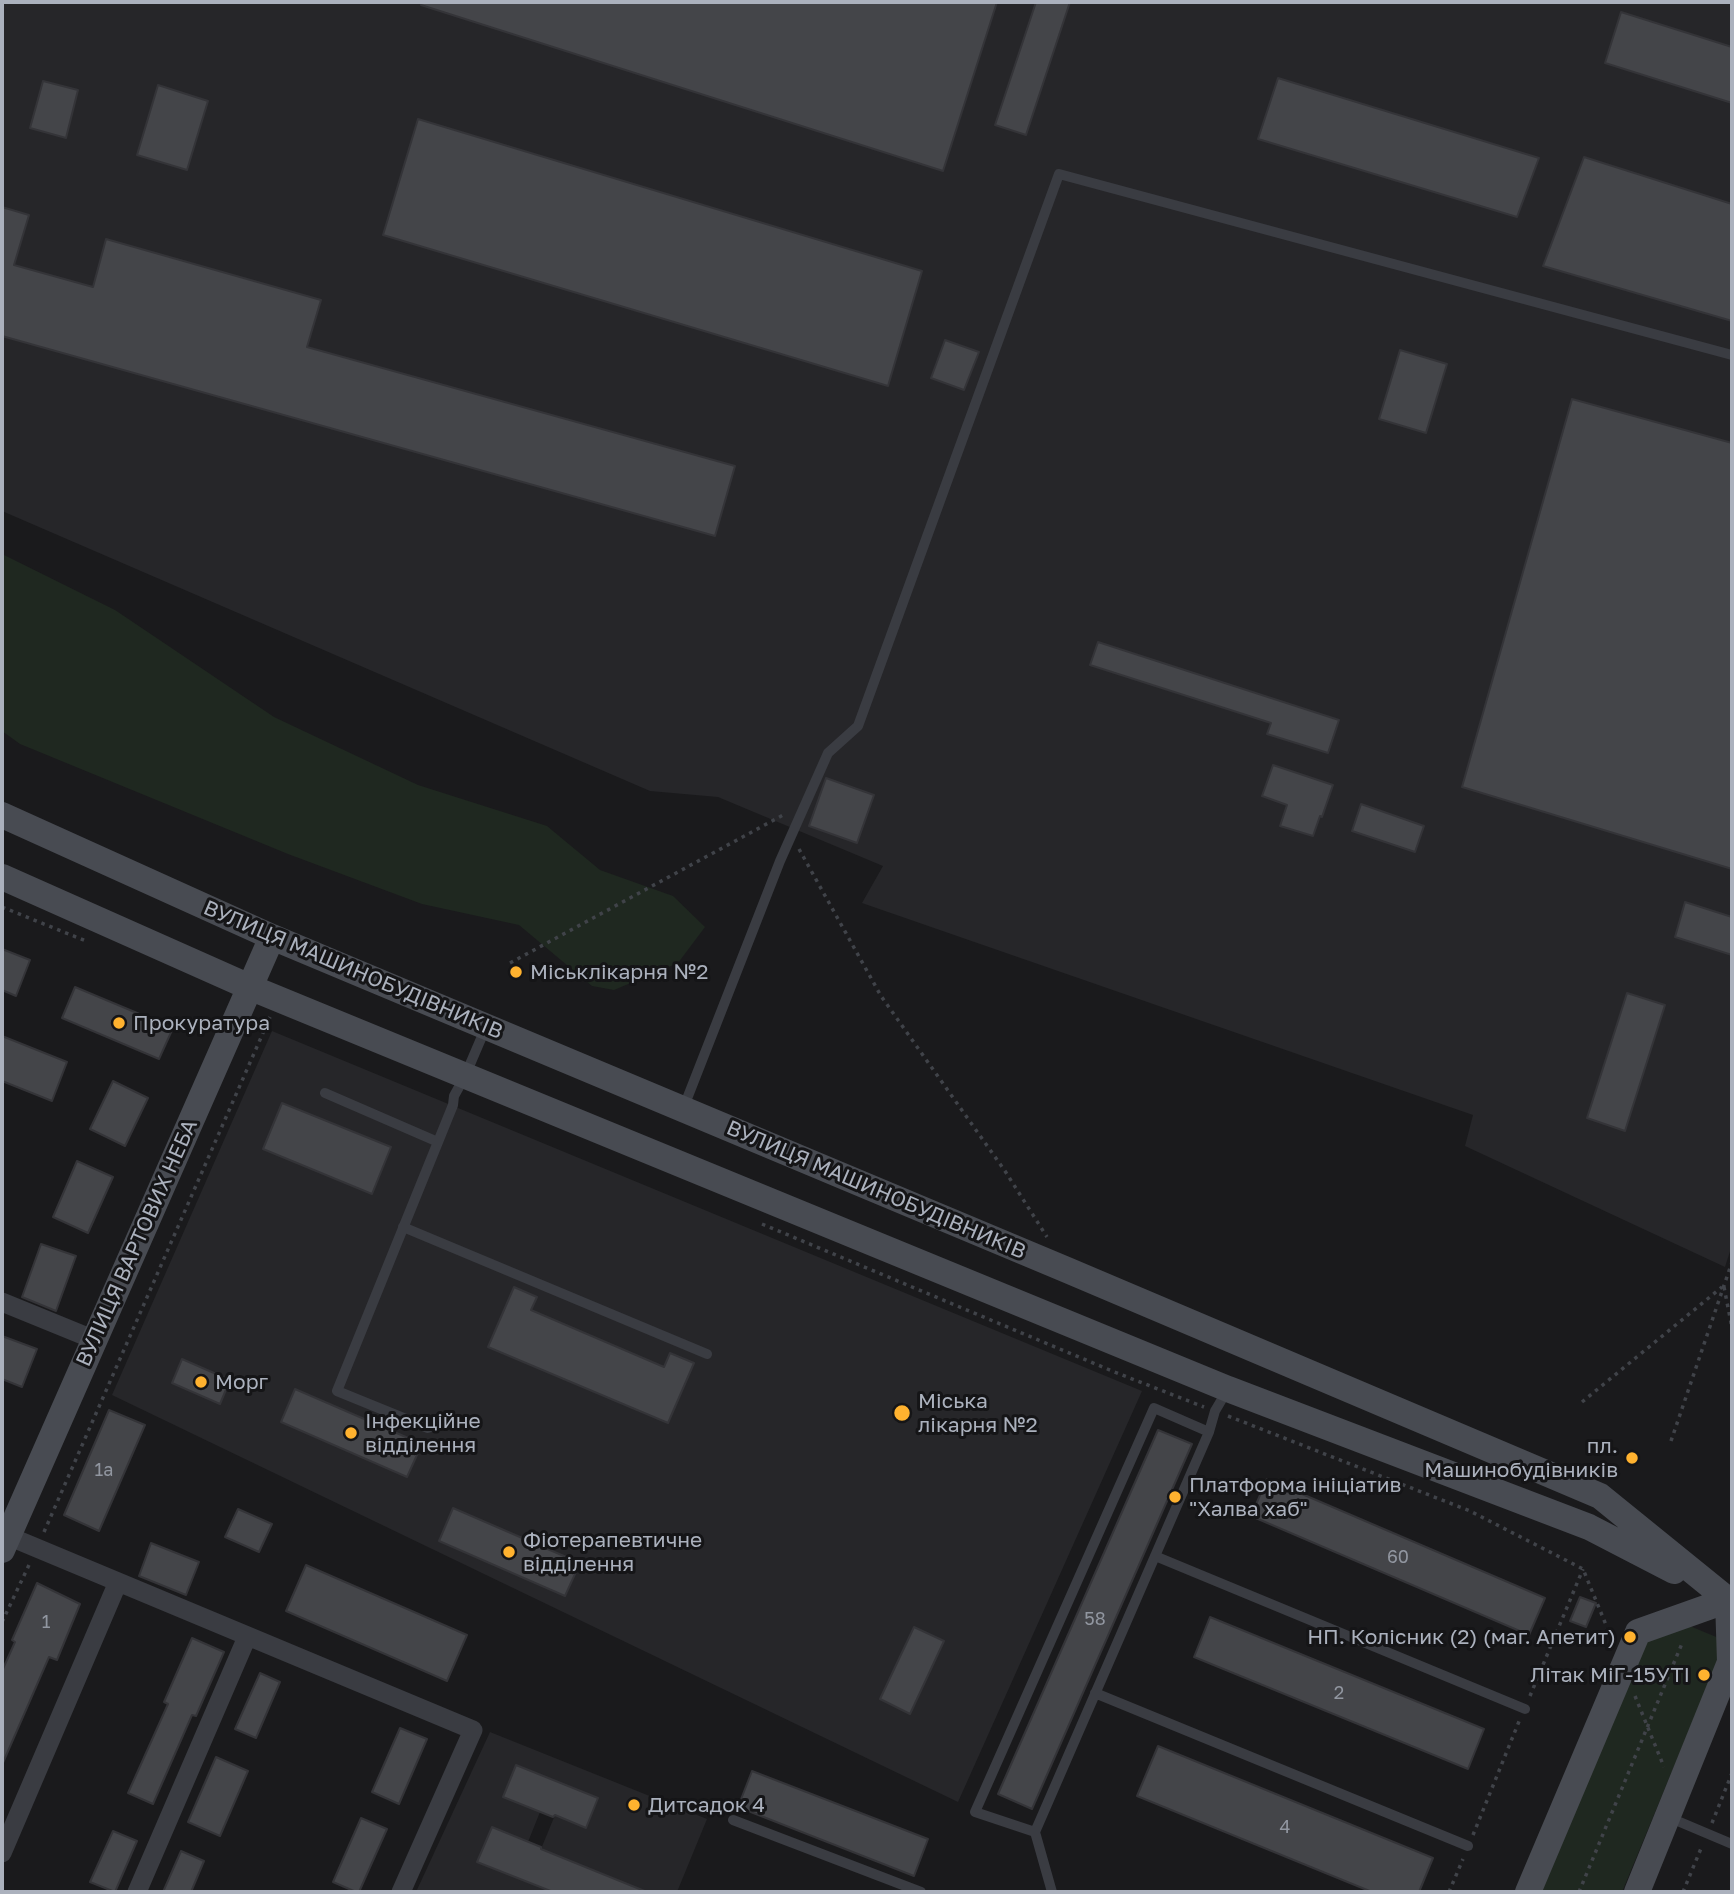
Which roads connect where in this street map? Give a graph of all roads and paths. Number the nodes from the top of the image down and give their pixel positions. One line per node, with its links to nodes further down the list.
1 (1732, 355): 2 (lane)
2 (806, 802): 4 (lane); 7 (path)
3 (2, 816): 6 (street, ВУЛИЦЯ МАШИНОБУДІВНИКІВ)
4 (791, 835): 13 (lane); 16 (path)
5 (2, 877): 8 (street)
6 (272, 937): 8 (street, ВУЛИЦЯ ВАРТОВИХ НЕБА); 10 (street, ВУЛИЦЯ МАШИНОБУДІВНИКІВ)
7 (510, 963)
8 (250, 988): 11 (street); 22 (street, ВУЛИЦЯ ВАРТОВИХ НЕБА)
9 (270, 1015): 31 (path)
10 (486, 1027): 11 (lane); 13 (street, ВУЛИЦЯ МАШИНОБУДІВНИКІВ)
11 (465, 1076): 14 (lane); 21 (street)
12 (325, 1093): 14 (lane)
13 (682, 1110): 34 (street, ВУЛИЦЯ МАШИНОБУДІВНИКІВ)
14 (438, 1142): 15 (lane)
15 (403, 1227): 23 (lane); 27 (lane)
16 (1048, 1239)
17 (1732, 1262): 18 (path)
18 (1723, 1285): 20 (path); 26 (path); 29 (path)
19 (2, 1302): 22 (street)
20 (1732, 1328)
21 (1099, 1335): 24 (path); 25 (street)
22 (95, 1340): 30 (street, ВУЛИЦЯ ВАРТОВИХ НЕБА)
23 (707, 1354)
24 (1117, 1373)
25 (1228, 1389): 28 (lane); 34 (street)
26 (1582, 1402)
27 (428, 1428)
28 (1209, 1432): 32 (lane); 44 (lane)
29 (1671, 1441)
30 (5, 1543): 31 (street)
31 (36, 1548): 33 (street); 35 (path)
32 (1155, 1556): 39 (lane); 40 (lane)
33 (118, 1581): 36 (street); 47 (street)
34 (1730, 1601): 38 (street); 42 (street)
35 (2, 1622)
36 (247, 1637): 49 (street); 50 (street)
37 (1684, 1638): 41 (path)
38 (1623, 1667): 40 (path); 41 (path); 54 (street)
39 (1096, 1693): 44 (lane); 46 (lane)
40 (1525, 1709): 46 (path)
41 (1648, 1727): 42 (path); 55 (path)
42 (1677, 1812): 45 (lane); 48 (path); 56 (street)
43 (733, 1820): 51 (lane)
44 (1035, 1832): 52 (lane)
45 (1732, 1844)
46 (1468, 1846): 53 (path)
47 (2, 1853)
48 (1700, 1853)
49 (137, 1892)
50 (401, 1892)
51 (921, 1892)
52 (1052, 1892)
53 (1449, 1892)
54 (1528, 1892)
55 (1579, 1892)
56 (1637, 1892)

